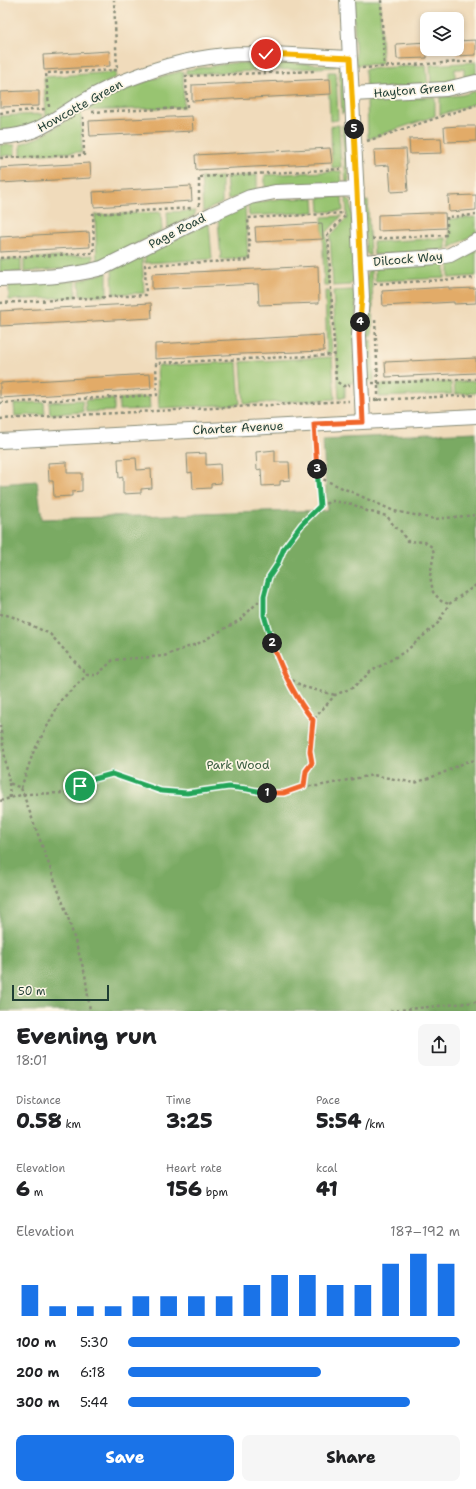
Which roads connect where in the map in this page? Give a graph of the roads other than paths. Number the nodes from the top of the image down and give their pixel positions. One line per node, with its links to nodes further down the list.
1 (347, 0): 2 (street)
2 (350, 63): 4 (street); 5 (street, Howcotte Green)
3 (476, 82): 4 (street, Hayton Green)
4 (352, 94): 6 (street)
5 (0, 137)
6 (350, 189): 8 (street); 9 (street, Page Road)
7 (476, 241): 8 (street, Dilcock Way)
8 (360, 262): 11 (street)
9 (0, 280)
10 (476, 416): 11 (street, Charter Avenue)
11 (363, 422): 12 (street, Charter Avenue)
12 (0, 441)

